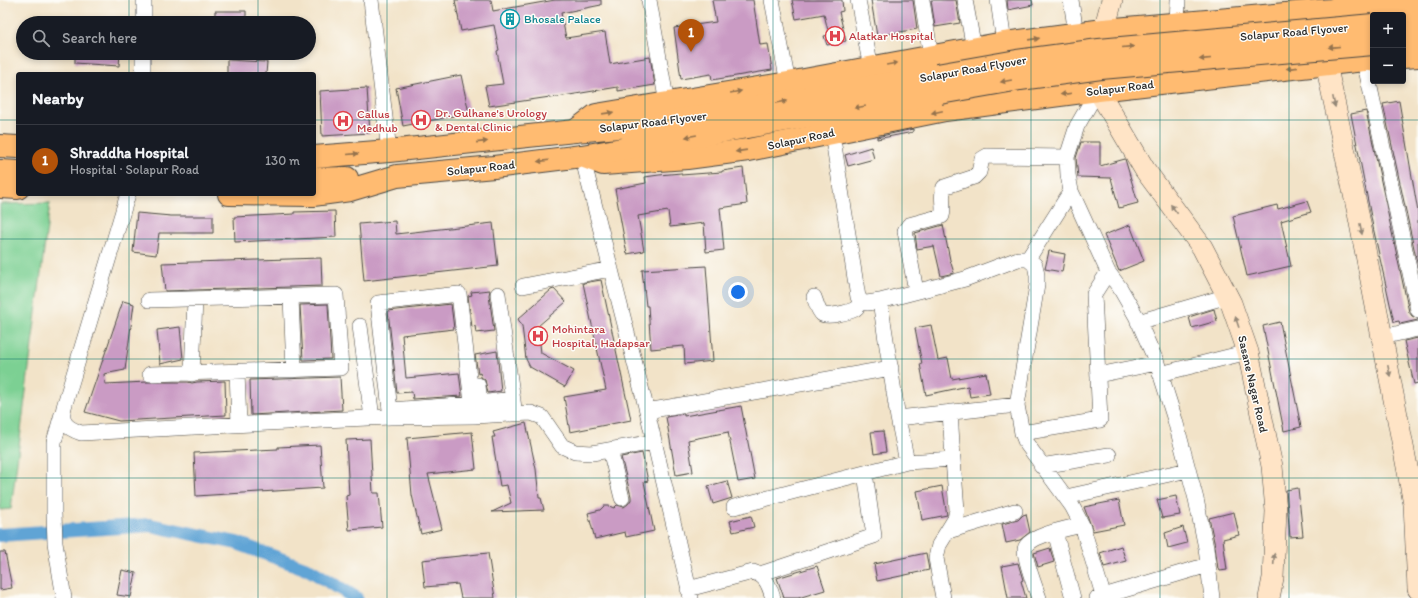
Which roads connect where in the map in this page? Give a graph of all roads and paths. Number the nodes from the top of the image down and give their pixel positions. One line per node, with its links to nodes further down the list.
1 (144, 0): 13 (street)
2 (371, 0): 40 (street)
3 (649, 0): 35 (street)
4 (772, 0): 32 (street)
5 (858, 0): 29 (street)
6 (922, 0): 31 (street)
7 (966, 0): 23 (street)
8 (998, 0): 22 (street)
9 (1071, 0): 19 (street)
10 (1112, 0): 18 (street)
11 (1178, 0): 16 (street)
12 (1418, 4): 16 (main road)
13 (144, 16)
14 (1418, 21): 15 (main road)
15 (1406, 23)
16 (1177, 24): 18 (main road)
17 (1370, 25): 31 (main road, Solapur Road Flyover, one-way to 17, bridge)
18 (1104, 30): 19 (main road); 34 (street)
19 (1076, 34): 22 (main road, one-way to 19)
20 (1418, 40): 21 (main road)
21 (1406, 41)
22 (1004, 43): 23 (main road)
23 (974, 49): 31 (main road)
24 (1370, 55): 28 (main road, Solapur Road); 31 (main road, Solapur Road Flyover, one-way to 31, bridge)
25 (1418, 56): 26 (main road)
26 (1406, 57)
27 (143, 60): 30 (street)
28 (1326, 64): 34 (main road, Solapur Road, one-way to 34); 71 (street, one-way to 71)
29 (871, 68): 31 (main road, one-way to 31); 32 (main road)
30 (143, 72)
31 (936, 75): 36 (main road, Solapur Road Flyover, one-way to 31); 41 (main road, Solapur Road Flyover, one-way to 41)
32 (788, 83): 35 (main road, one-way to 32)
33 (1375, 84): 67 (street)
34 (1098, 90): 37 (main road, Solapur Road, one-way to 37); 43 (street); 60 (street, Sasane Nagar Road, one-way to 34)
35 (667, 104): 36 (main road, one-way to 35)
36 (575, 131): 40 (main road, one-way to 36)
37 (832, 133): 41 (main road, Solapur Road, one-way to 41); 66 (street)
38 (0, 146): 39 (main road)
39 (16, 147)
40 (389, 151): 42 (main road, one-way to 40)
41 (582, 156): 46 (main road, Solapur Road, one-way to 46); 54 (street)
42 (316, 157)
43 (1067, 157): 50 (street); 57 (street)
44 (0, 171): 45 (main road)
45 (16, 172)
46 (397, 176): 47 (main road); 51 (main road, Solapur Road)
47 (316, 179)
48 (0, 187): 49 (main road)
49 (16, 188)
50 (1071, 192): 53 (street); 55 (street)
51 (316, 195)
52 (127, 196): 85 (street)
53 (1028, 259): 57 (street); 81 (street)
54 (611, 269): 56 (street); 83 (street)
55 (1108, 272): 68 (street); 79 (street)
56 (522, 286)
57 (916, 291): 65 (street)
58 (468, 294): 80 (street)
59 (498, 294): 80 (street)
60 (1228, 296): 68 (street); 72 (street, Sasane Nagar Road, one-way to 60)
61 (291, 297): 63 (street); 75 (street); 75 (street)
62 (814, 297): 66 (street)
63 (195, 299): 64 (street); 78 (street)
64 (149, 300)
65 (880, 301): 66 (street); 73 (street)
66 (862, 302)
67 (1418, 310)
68 (1138, 322): 74 (street)
69 (360, 326): 87 (street)
70 (1418, 329): 71 (street)
71 (1382, 337): 103 (street, one-way to 103)
72 (1248, 352): 74 (street); 118 (street, Sasane Nagar Road, one-way to 72)
73 (892, 368): 83 (street); 88 (street)
74 (1158, 368): 79 (street); 97 (street)
75 (294, 370): 76 (street)
76 (237, 372): 78 (street); 89 (street)
77 (150, 374): 78 (street)
78 (192, 374)
79 (1098, 375): 90 (street)
80 (513, 399): 86 (street)
81 (1017, 405): 84 (street); 90 (street)
82 (473, 410): 82 (street); 86 (street); 87 (street)
83 (647, 411): 91 (street)
84 (950, 412): 88 (street); 94 (street)
85 (62, 414): 89 (street); 111 (street)
86 (515, 414): 92 (street)
87 (372, 418): 89 (street)
88 (898, 418): 95 (street)
89 (238, 424)
90 (1022, 433): 96 (street)
91 (654, 442): 92 (street); 110 (street)
92 (610, 450): 100 (street)
93 (1109, 455): 96 (street)
94 (953, 459): 95 (street); 105 (street)
95 (907, 462): 98 (street)
96 (1041, 466): 99 (street)
97 (1188, 470): 99 (street); 107 (street)
98 (864, 473): 101 (street); 108 (street)
99 (1066, 497): 104 (street)
100 (622, 498)
101 (734, 507)
102 (1015, 511): 105 (street)
103 (1416, 516): 109 (street)
104 (1082, 525): 106 (street); 116 (street)
105 (948, 531): 113 (street)
106 (1055, 532): 114 (street); 115 (street)
107 (1208, 565): 116 (street); 117 (street)
108 (760, 574): 110 (street); 112 (street)
109 (1418, 589)
110 (689, 593)
111 (64, 598)
112 (773, 598)
113 (943, 598)
114 (1039, 598)
115 (1073, 598)
116 (1101, 598)
117 (1212, 598)
118 (1270, 598)

